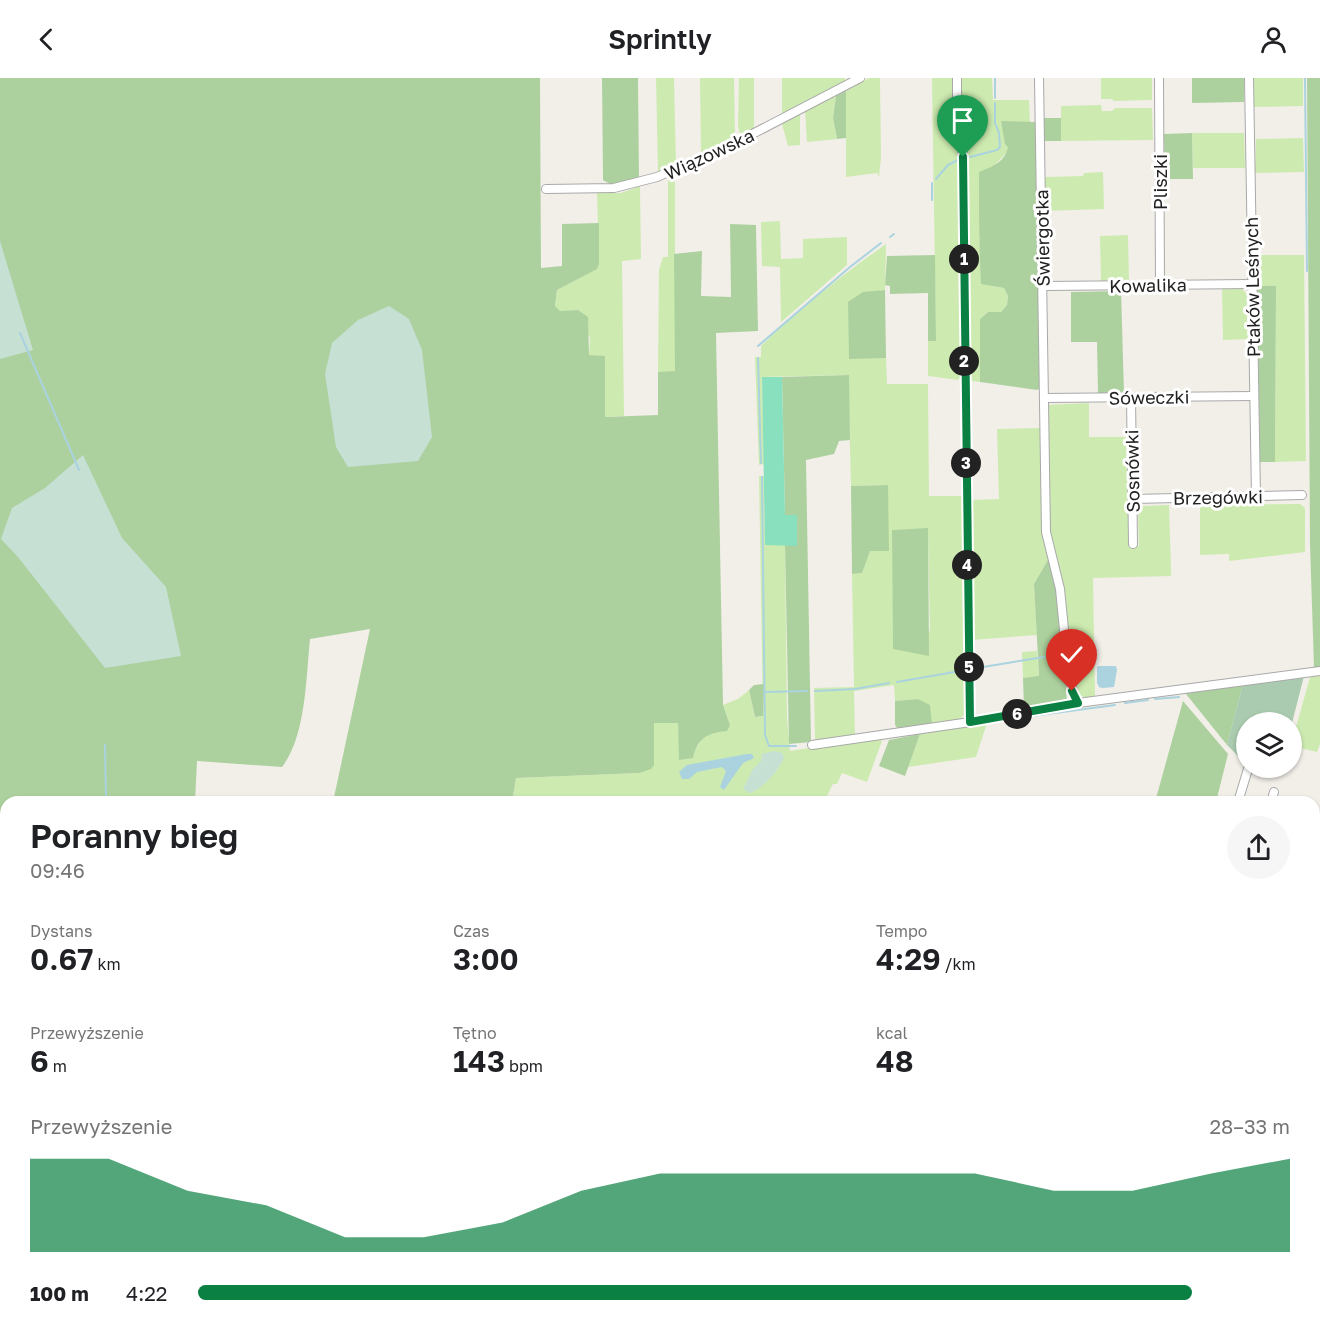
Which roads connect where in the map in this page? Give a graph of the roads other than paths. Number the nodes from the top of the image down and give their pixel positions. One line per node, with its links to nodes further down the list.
1 (860, 78): 6 (street, Wiązowska)
2 (957, 78): 19 (street)
3 (1039, 78): 9 (street, Świergotka)
4 (1159, 78): 8 (street, Pliszki)
5 (1249, 78): 7 (street, Ptaków Leśnych)
6 (546, 189)
7 (1252, 284): 8 (street, Kowalika); 10 (street, Ptaków Leśnych)
8 (1160, 285): 9 (street, Kowalika)
9 (1044, 286): 11 (street, Świergotka)
10 (1254, 396): 12 (street, Sóweczki); 14 (street, Ptaków Leśnych)
11 (1044, 398): 12 (street, Sóweczki); 18 (street, Świergotka)
12 (1131, 398): 15 (street, Sosnówki)
13 (1302, 495): 14 (street, Brzegówki)
14 (1256, 496): 15 (street, Brzegówki)
15 (1133, 499): 16 (street, Sosnówki)
16 (1133, 544)
17 (1320, 671): 18 (street)
18 (1078, 703): 19 (street)
19 (970, 722): 20 (street)
20 (812, 745)
21 (1246, 778): 23 (street)
22 (1274, 792): 24 (street)
23 (1241, 796)
24 (1273, 796)

